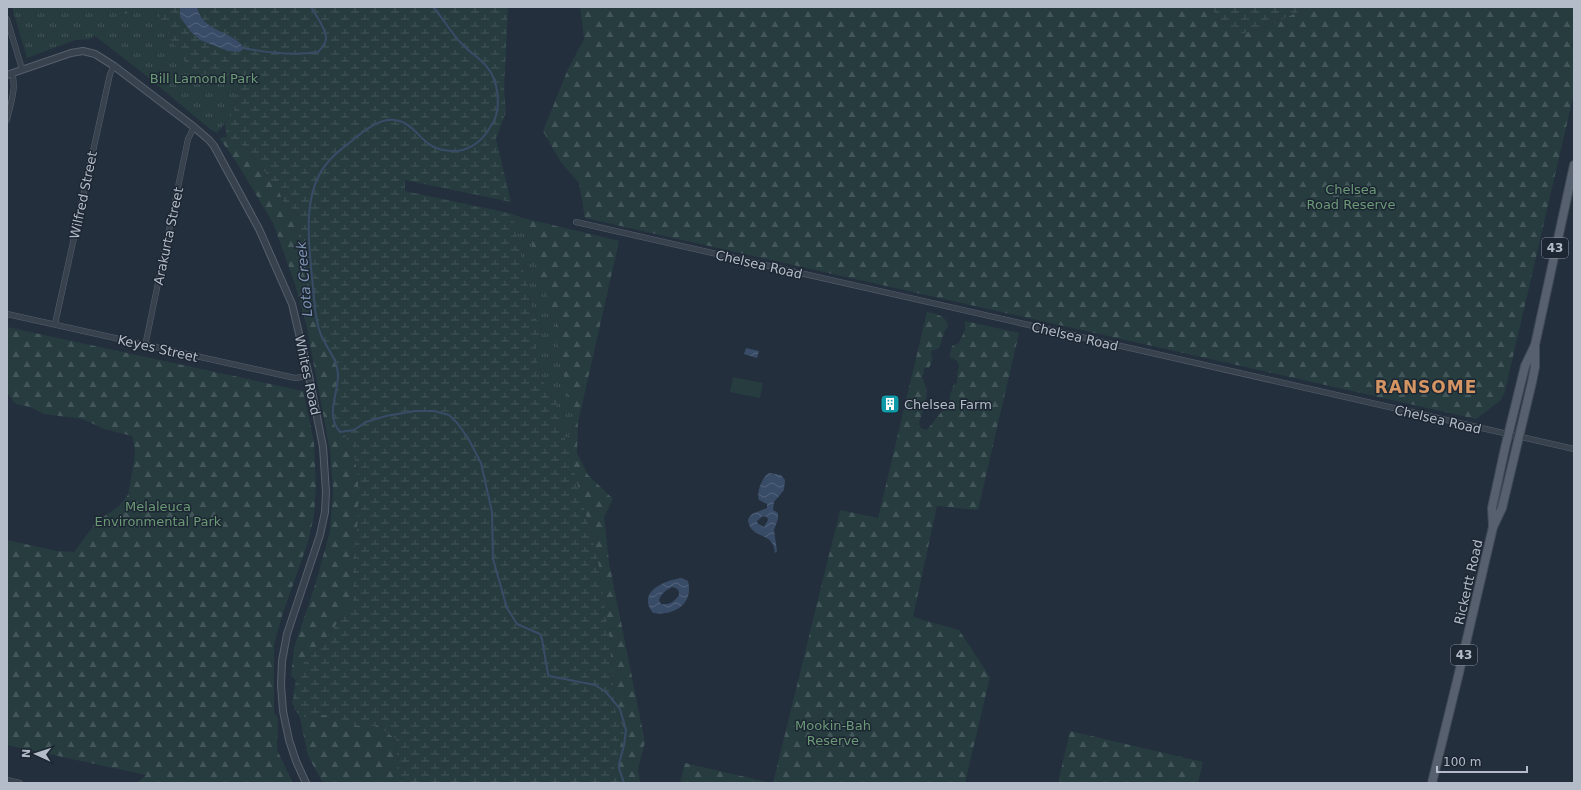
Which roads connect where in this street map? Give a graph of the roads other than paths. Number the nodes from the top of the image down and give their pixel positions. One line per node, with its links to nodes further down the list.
1 (7, 19): 3 (street)
2 (114, 66): 3 (street, Whites Road); 6 (street, Whites Road); 10 (street, Wilfred Street)
3 (22, 70): 4 (street, Whites Road)
4 (10, 74): 5 (street)
5 (7, 120)
6 (194, 127): 12 (street, Arakurta Street); 13 (street, Whites Road)
7 (1574, 164): 11 (main road, Rickertt Road / 43)
8 (576, 222): 14 (street, Chelsea Road)
9 (7, 314): 10 (street, Keyes Street)
10 (55, 324): 12 (street, Keyes Street)
11 (1535, 345): 14 (main road, Rickertt Road / 43); 15 (main road, Rickertt Road / 43)
12 (145, 346): 13 (street, Keyes Street)
13 (309, 376): 20 (street, Whites Road)
14 (1509, 434): 15 (street, Chelsea Road); 17 (main road, Rickertt Road / 43)
15 (1519, 436): 16 (street, Chelsea Road); 17 (main road, Rickertt Road / 43)
16 (1574, 449)
17 (1493, 527): 21 (main road, Rickertt Road / 43)
18 (7, 780): 19 (street)
19 (20, 783)
20 (306, 783)
21 (1432, 783)

